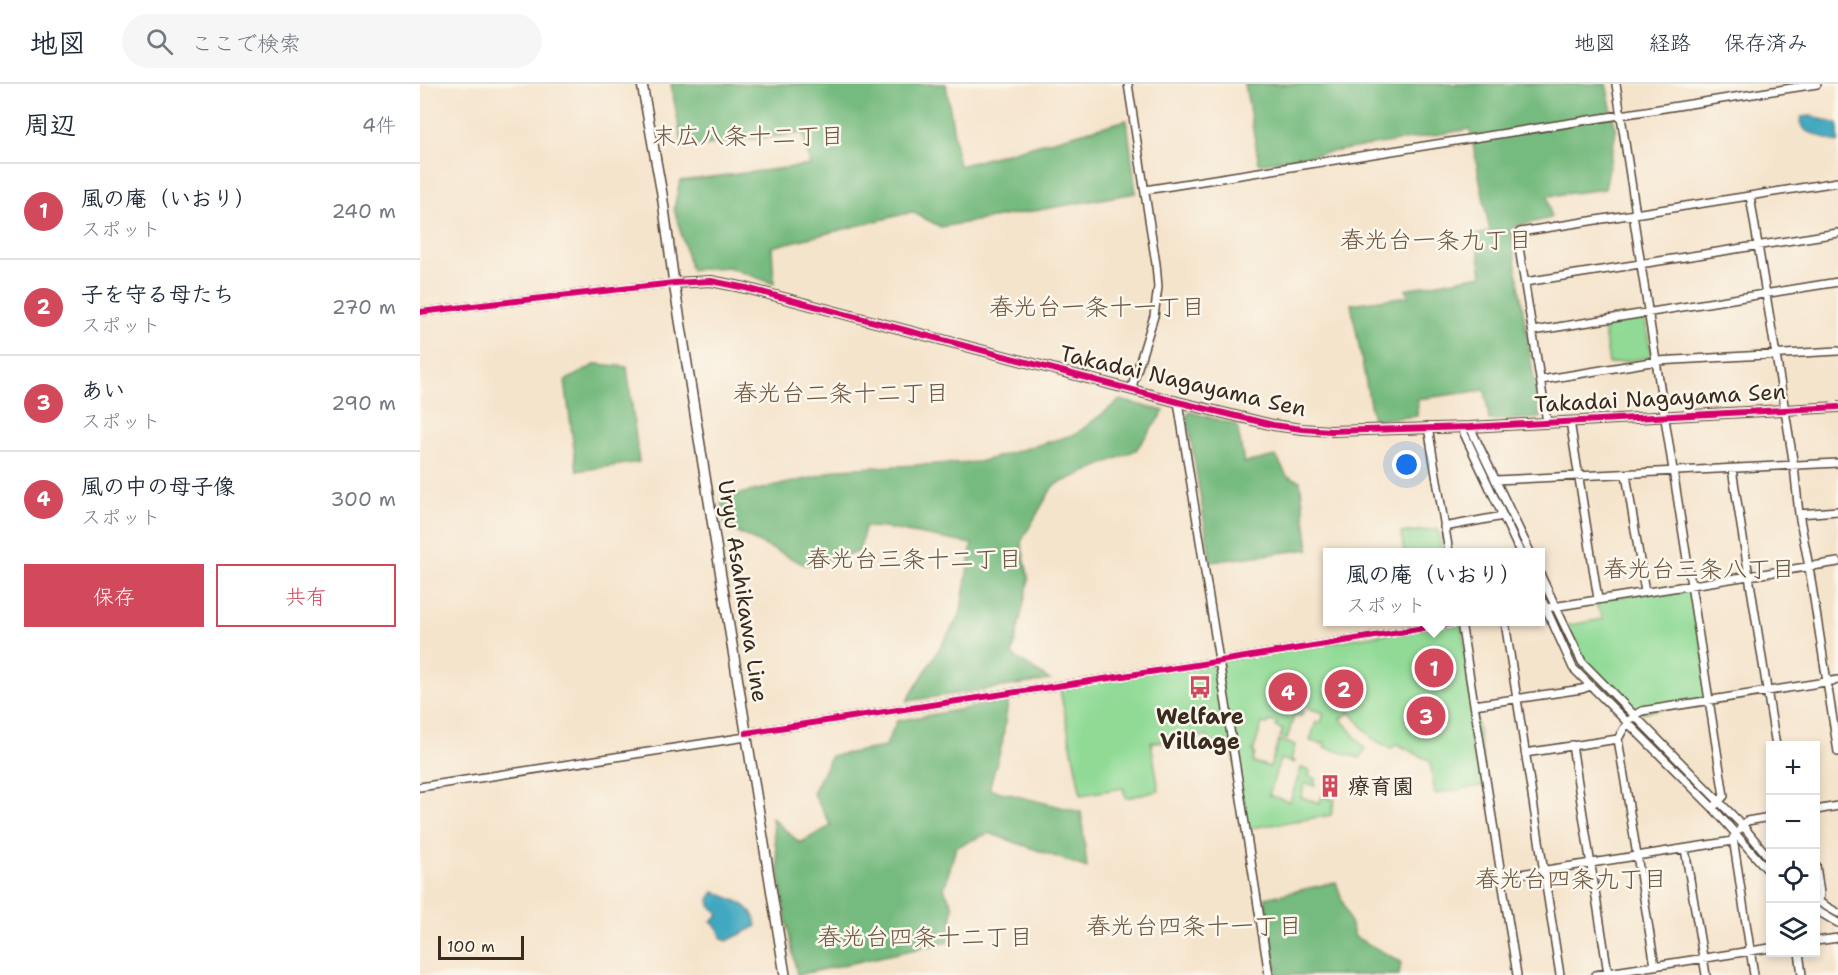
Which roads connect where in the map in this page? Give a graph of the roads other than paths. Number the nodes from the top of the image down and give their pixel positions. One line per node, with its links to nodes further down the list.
1 (642, 84): 15 (street)
2 (1128, 84): 7 (street)
3 (1616, 84): 5 (street)
4 (1817, 84): 5 (street)
5 (1621, 115): 7 (street); 9 (street)
6 (1838, 182): 8 (street)
7 (1145, 190): 24 (street)
8 (1750, 196): 9 (street); 11 (street)
9 (1635, 214): 12 (street); 13 (street)
10 (1838, 233): 11 (street)
11 (1759, 246): 12 (street); 16 (street)
12 (1642, 264): 13 (street); 18 (street)
13 (1525, 282): 19 (street)
14 (1838, 282): 16 (street)
15 (674, 283): 17 (street); 24 (street, Takadai Nagayama Sen); 70 (street, Uryu Asahikawa Line)
16 (1766, 294): 18 (street); 21 (street)
17 (420, 312)
18 (1649, 312): 19 (street); 22 (street)
19 (1533, 331): 23 (street)
20 (1838, 351): 21 (street)
21 (1776, 354): 22 (street); 27 (street)
22 (1657, 361): 23 (street); 28 (street)
23 (1541, 380): 30 (street)
24 (1131, 390): 25 (street, Takadai Nagayama Sen)
25 (1178, 402): 31 (street, Takadai Nagayama Sen); 60 (street)
26 (1838, 408): 27 (street, Takadai Nagayama Sen)
27 (1784, 410): 28 (street, Takadai Nagayama Sen); 34 (street)
28 (1665, 417): 29 (street, Takadai Nagayama Sen); 36 (street)
29 (1570, 421): 30 (street, Takadai Nagayama Sen); 38 (street)
30 (1547, 422): 32 (street, Takadai Nagayama Sen)
31 (1428, 427): 32 (street, Takadai Nagayama Sen); 43 (street)
32 (1465, 427): 39 (street); 42 (street)
33 (1838, 463): 34 (street)
34 (1794, 466): 35 (street); 41 (street)
35 (1732, 469): 36 (street); 49 (street)
36 (1674, 472): 37 (street); 51 (street)
37 (1626, 474): 38 (street); 52 (street)
38 (1578, 476): 39 (street); 53 (street)
39 (1496, 480): 46 (street)
40 (1838, 511): 41 (street)
41 (1799, 514): 48 (street)
42 (1503, 516): 43 (street); 45 (street)
43 (1444, 527): 44 (street)
44 (1448, 548)
45 (1518, 548)
46 (1528, 548)
47 (1838, 562): 48 (street)
48 (1809, 567): 49 (street); 62 (street)
49 (1749, 577): 51 (street); 64 (street)
50 (1545, 584): 54 (street)
51 (1692, 585): 52 (street); 66 (street)
52 (1644, 592): 53 (street)
53 (1598, 599): 54 (street)
54 (1556, 607): 55 (street); 68 (street)
55 (1545, 609)
56 (1545, 611): 63 (street)
57 (1431, 626): 60 (street)
58 (1462, 626): 67 (street)
59 (1505, 626): 65 (street)
60 (1220, 661): 70 (street); 106 (street)
61 (1838, 680): 62 (street)
62 (1827, 681): 64 (street); 73 (street)
63 (1590, 686): 65 (street); 69 (street)
64 (1767, 691): 66 (street); 72 (street)
65 (1517, 698): 67 (street); 76 (street)
66 (1710, 700): 68 (street); 78 (street)
67 (1474, 705): 92 (street)
68 (1634, 714): 69 (street); 78 (street)
69 (1628, 722): 71 (street); 80 (street)
70 (746, 735): 77 (street); 105 (street, Uryu Asahikawa Line)
71 (1618, 739): 74 (street); 88 (street)
72 (1775, 741)
73 (1837, 742): 75 (street)
74 (1572, 746): 76 (street); 89 (street)
75 (1838, 752)
76 (1526, 753): 91 (street)
77 (420, 787)
78 (1719, 801): 80 (street); 83 (street)
79 (1838, 806): 81 (street)
80 (1713, 808): 84 (street)
81 (1820, 809)
82 (1766, 818): 83 (street)
83 (1743, 826): 84 (street); 87 (street)
84 (1736, 833): 85 (street); 90 (street)
85 (1733, 841): 86 (street); 100 (street)
86 (1685, 849): 88 (street); 102 (street)
87 (1766, 854)
88 (1638, 856): 89 (street); 103 (street)
89 (1591, 863): 91 (street); 104 (street)
90 (1766, 868)
91 (1544, 871): 92 (street); 108 (street)
92 (1501, 877): 107 (street)
93 (1820, 903): 95 (street)
94 (1820, 913): 96 (street)
95 (1838, 913)
96 (1838, 923)
97 (1838, 938): 98 (street)
98 (1820, 940)
99 (1766, 949): 100 (street)
100 (1750, 951): 102 (street); 111 (street)
101 (1800, 957): 112 (street)
102 (1703, 958): 103 (street); 110 (street)
103 (1655, 966): 104 (street)
104 (1608, 973): 109 (street)
105 (785, 975)
106 (1269, 975)
107 (1517, 975)
108 (1560, 975)
109 (1595, 975)
110 (1706, 975)
111 (1754, 975)
112 (1802, 975)

